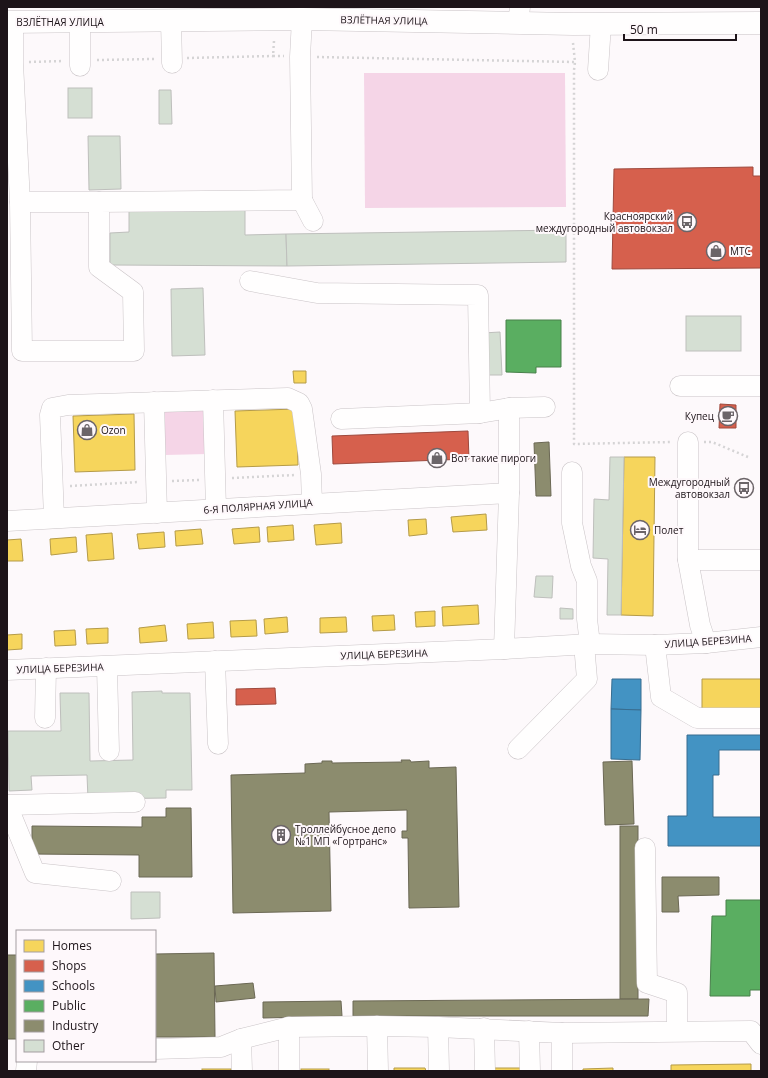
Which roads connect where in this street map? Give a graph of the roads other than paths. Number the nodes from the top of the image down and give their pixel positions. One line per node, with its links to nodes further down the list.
1 (346, 13): 3 (main road, ВЗЛЁТНАЯ УЛИЦА); 4 (main road, ВЗЛЁТНАЯ УЛИЦА)
2 (113, 14): 5 (main road, ВЗЛЁТНАЯ УЛИЦА); 7 (main road, ВЗЛЁТНАЯ УЛИЦА)
3 (519, 15): 9 (main road, ВЗЛЁТНАЯ УЛИЦА)
4 (302, 19): 5 (main road, ВЗЛЁТНАЯ УЛИЦА); 13 (street)
5 (171, 20): 10 (street)
6 (10, 22): 7 (main road, ВЗЛЁТНАЯ УЛИЦА); 14 (street)
7 (80, 22): 11 (street)
8 (761, 23): 9 (main road, ВЗЛЁТНАЯ УЛИЦА)
9 (601, 24): 12 (street)
10 (172, 61)
11 (79, 63)
12 (598, 70)
13 (302, 200): 15 (street); 16 (street)
14 (20, 202): 15 (street); 15 (street)
15 (99, 202)
16 (313, 221)
17 (250, 282): 24 (street)
18 (680, 386): 19 (street)
19 (761, 386)
20 (213, 400): 21 (street); 29 (street); 30 (street)
21 (154, 402): 31 (street); 32 (street)
22 (545, 407): 23 (street)
23 (508, 408): 24 (street); 28 (street)
24 (480, 413): 25 (street)
25 (340, 419)
26 (688, 442): 34 (street)
27 (572, 472): 38 (street)
28 (509, 493): 29 (street, 6-Я ПОЛЯРНАЯ УЛИЦА); 40 (street)
29 (312, 503): 30 (street, 6-Я ПОЛЯРНАЯ УЛИЦА)
30 (216, 509): 31 (street, 6-Я ПОЛЯРНАЯ УЛИЦА)
31 (157, 513): 32 (street, 6-Я ПОЛЯРНАЯ УЛИЦА)
32 (54, 518): 33 (street, 6-Я ПОЛЯРНАЯ УЛИЦА)
33 (7, 521)
34 (688, 560): 35 (street); 37 (street)
35 (761, 560)
36 (761, 637): 37 (street, УЛИЦА БЕРЕЗИНА)
37 (706, 643): 39 (street, УЛИЦА БЕРЕЗИНА)
38 (587, 644): 39 (street, УЛИЦА БЕРЕЗИНА); 40 (street, УЛИЦА БЕРЕЗИНА); 48 (street)
39 (655, 645): 46 (street)
40 (504, 649): 41 (street, УЛИЦА БЕРЕЗИНА)
41 (215, 661): 42 (street, УЛИЦА БЕРЕЗИНА); 47 (street)
42 (106, 667): 43 (street, УЛИЦА БЕРЕЗИНА); 49 (street)
43 (46, 668): 44 (street, УЛИЦА БЕРЕЗИНА); 45 (street)
44 (7, 670)
45 (45, 718)
46 (761, 718)
47 (218, 744)
48 (518, 748)
49 (109, 750)
50 (135, 802): 51 (street)
51 (7, 805): 53 (street)
52 (645, 848): 59 (street)
53 (111, 882)
54 (377, 1026): 55 (street); 56 (street); 66 (street)
55 (438, 1027): 57 (street); 67 (street)
56 (288, 1028): 61 (street); 65 (street)
57 (484, 1028): 58 (street); 68 (street)
58 (529, 1031): 60 (street); 69 (street)
59 (677, 1031): 60 (street); 62 (street)
60 (562, 1032): 70 (street)
61 (241, 1039): 63 (street); 64 (street)
62 (761, 1044)
63 (156, 1049)
64 (242, 1071)
65 (289, 1071)
66 (378, 1071)
67 (439, 1071)
68 (485, 1071)
69 (530, 1071)
70 (562, 1071)

